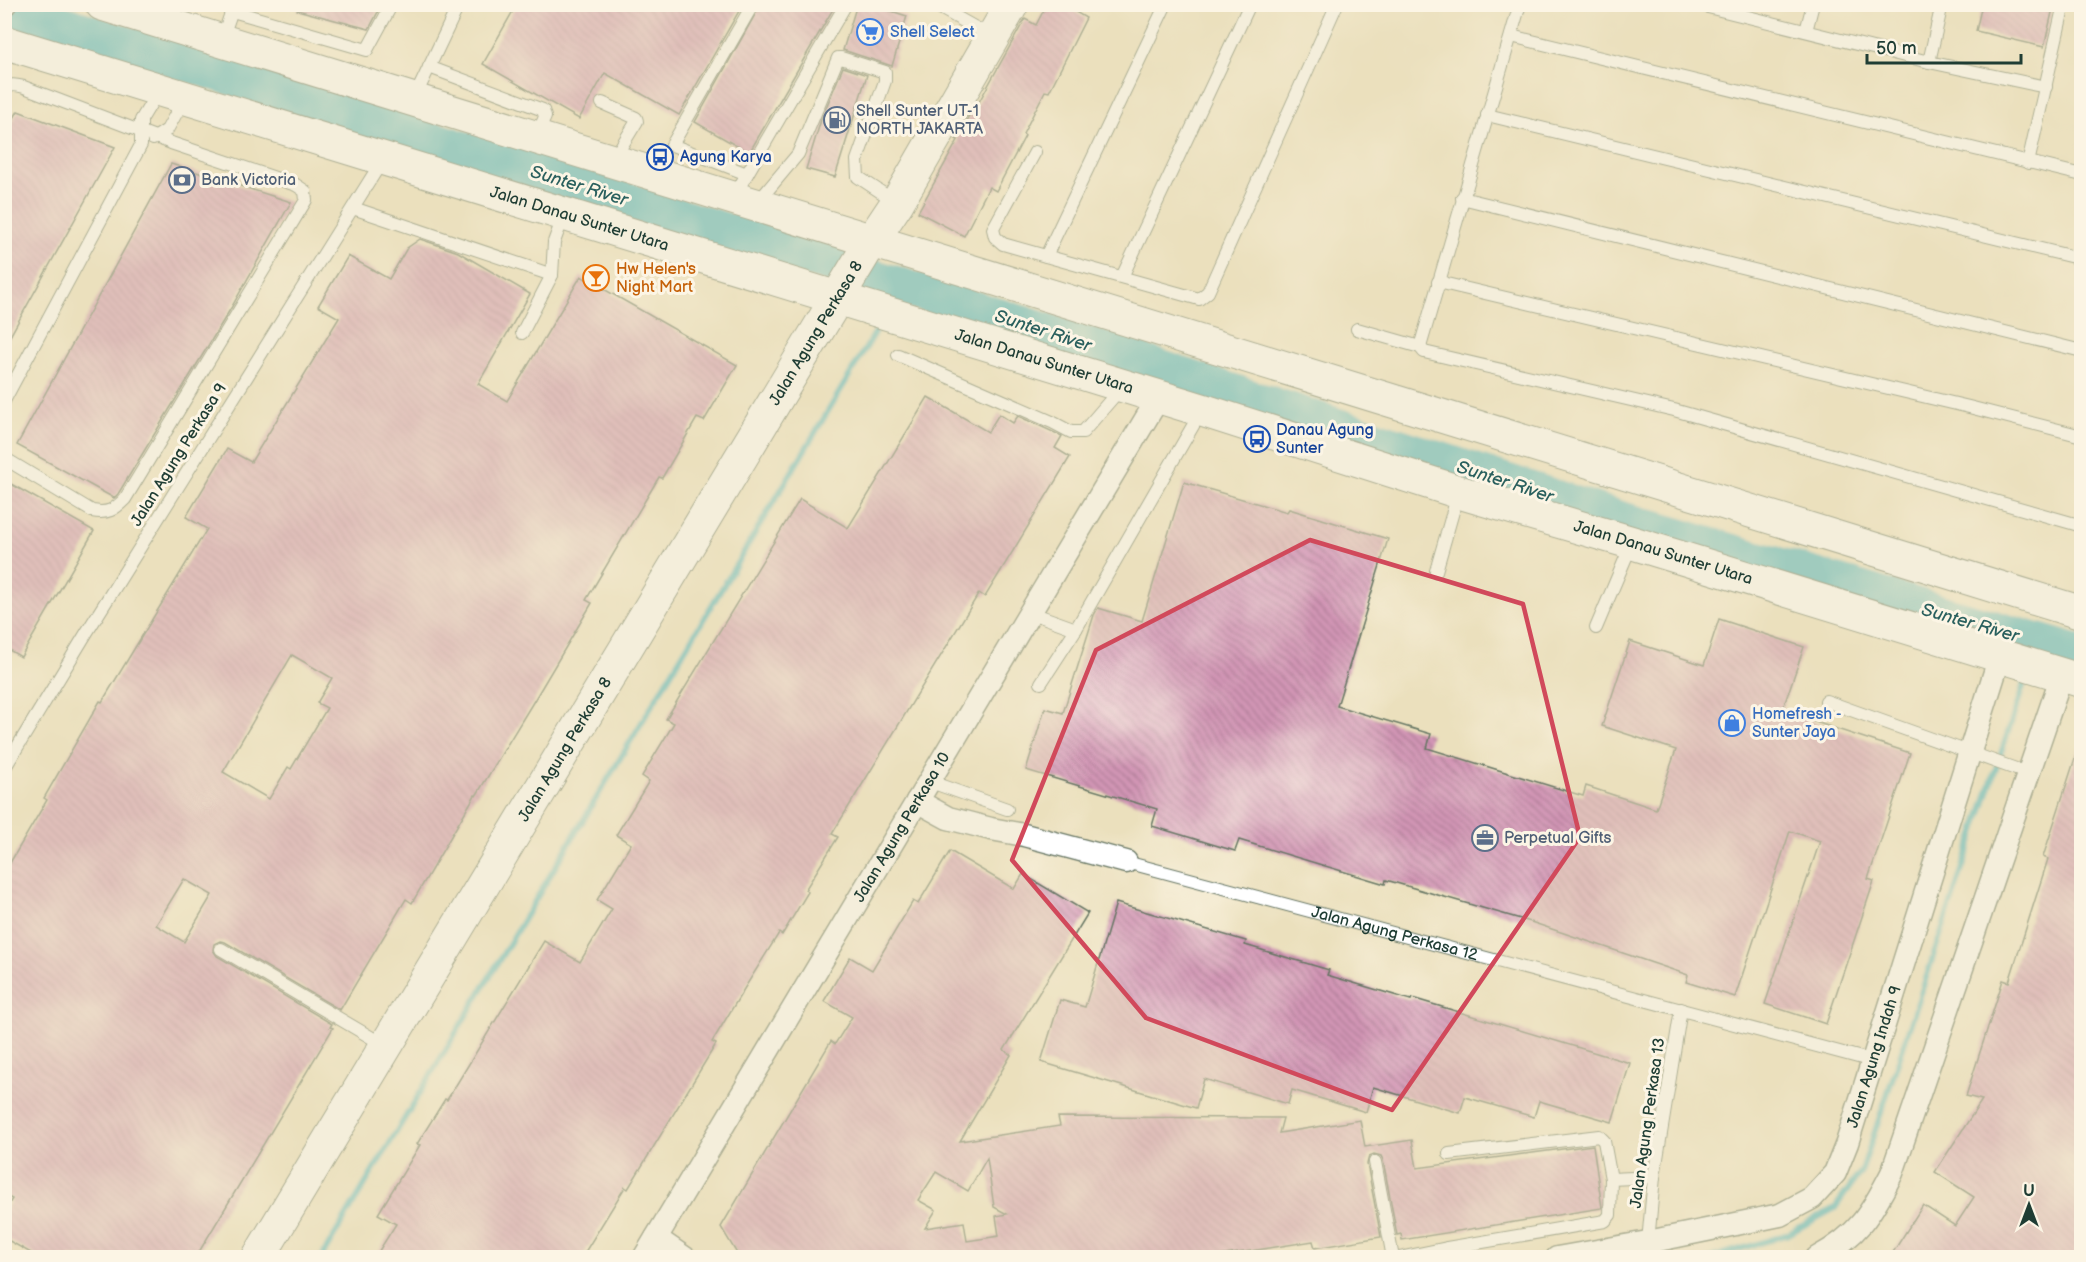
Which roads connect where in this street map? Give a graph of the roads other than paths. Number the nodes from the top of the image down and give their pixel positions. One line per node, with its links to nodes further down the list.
1 (102, 4): 16 (main road)
2 (392, 4): 20 (lane)
3 (459, 4): 23 (lane)
4 (753, 4): 39 (lane)
5 (846, 4): 39 (lane)
6 (933, 4): 19 (lane)
7 (1012, 4): 19 (main road, Jalan Agung Perkasa 8)
8 (1166, 4): 45 (lane)
9 (1250, 4): 48 (lane)
10 (1337, 4): 48 (lane)
11 (1520, 4): 18 (lane)
12 (1696, 4): 17 (lane)
13 (1813, 4): 17 (lane)
14 (1942, 4): 22 (lane)
15 (2064, 4): 24 (lane)
16 (152, 12): 20 (main road)
17 (1806, 31): 22 (lane)
18 (1511, 36): 29 (lane); 37 (lane)
19 (993, 37): 41 (main road, Jalan Agung Perkasa 8)
20 (221, 41): 27 (main road)
21 (4, 42): 26 (main road, Jalan Danau Sunter Utara)
22 (1929, 62): 24 (lane)
23 (429, 67): 27 (lane); 32 (lane)
24 (2046, 87): 37 (lane)
25 (4, 90): 30 (lane)
26 (172, 93): 30 (lane); 31 (lane); 35 (main road, Jalan Danau Sunter Utara)
27 (413, 100): 32 (main road)
28 (603, 103): 36 (lane)
29 (1487, 115): 40 (lane); 46 (lane)
30 (141, 131): 31 (lane); 33 (lane)
31 (156, 137): 33 (lane); 61 (lane)
32 (535, 138): 36 (main road)
33 (141, 145): 58 (lane)
34 (1035, 152): 45 (lane)
35 (383, 158): 42 (lane, Jalan Agung Perkasa 9); 43 (main road, Jalan Danau Sunter Utara)
36 (613, 161): 39 (main road)
37 (2028, 163): 38 (lane)
38 (2082, 176)
39 (745, 193): 41 (lane); 44 (main road)
40 (1462, 198): 49 (lane); 54 (lane)
41 (897, 203): 44 (main road, Jalan Agung Perkasa 8)
42 (353, 208): 47 (lane); 74 (lane, Jalan Agung Perkasa 9)
43 (565, 214): 47 (lane); 50 (main road, Jalan Danau Sunter Utara)
44 (868, 247): 50 (main road, Jalan Agung Perkasa 8); 67 (main road)
45 (1046, 256): 48 (lane)
46 (2082, 259)
47 (552, 275): 52 (lane)
48 (1122, 277)
49 (1438, 282): 53 (lane); 60 (lane)
50 (844, 297): 56 (main road, Jalan Danau Sunter Utara); 82 (main road, Jalan Agung Perkasa 8)
51 (1357, 329): 53 (lane)
52 (522, 333)
53 (1420, 347): 63 (lane)
54 (2082, 351)
55 (898, 355): 56 (lane)
56 (1123, 386): 57 (main road, Jalan Danau Sunter Utara)
57 (1158, 397): 59 (main road, Jalan Danau Sunter Utara); 66 (street, Jalan Agung Perkasa 10)
58 (4, 401)
59 (1202, 410): 62 (main road, Jalan Danau Sunter Utara); 69 (lane)
60 (2082, 435)
61 (4, 458)
62 (1459, 492): 64 (main road, Jalan Danau Sunter Utara); 65 (lane)
63 (2082, 526)
64 (1633, 543): 68 (lane); 70 (main road, Jalan Danau Sunter Utara)
65 (1436, 571)
66 (1029, 612): 69 (lane); 76 (street, Jalan Agung Perkasa 10)
67 (2082, 613)
68 (1596, 628)
69 (1076, 629): 71 (lane)
70 (2040, 668): 73 (street, Jalan Agung Indah 9); 75 (street)
71 (1041, 683)
72 (1826, 701): 73 (lane)
73 (1979, 754): 75 (lane); 83 (street, Jalan Agung Indah 9)
74 (4, 769)
75 (2018, 769): 97 (street)
76 (928, 782): 77 (street, Jalan Agung Perkasa 10); 78 (lane)
77 (917, 801): 79 (street, Jalan Agung Perkasa 12); 88 (street, Jalan Agung Perkasa 10)
78 (1007, 809)
79 (1126, 862): 81 (lane, Jalan Agung Perkasa 12)
80 (221, 949): 82 (lane)
81 (1682, 1009): 83 (lane, Jalan Agung Perkasa 12); 86 (lane, Jalan Agung Perkasa 13)
82 (385, 1046): 91 (main road, Jalan Agung Perkasa 8)
83 (1873, 1061): 89 (street, Jalan Agung Indah 9)
84 (1449, 1154): 87 (lane)
85 (1375, 1162): 94 (lane)
86 (1654, 1177): 87 (lane); 89 (lane, Jalan Agung Perkasa 13)
87 (1611, 1179): 90 (lane)
88 (656, 1238): 92 (street, Jalan Agung Perkasa 10); 93 (street)
89 (1648, 1242): 96 (street, Jalan Agung Indah 9)
90 (1448, 1252): 95 (lane)
91 (258, 1257)
92 (644, 1257)
93 (685, 1257)
94 (1394, 1257)
95 (1399, 1257)
96 (1557, 1257)
97 (1819, 1257)

